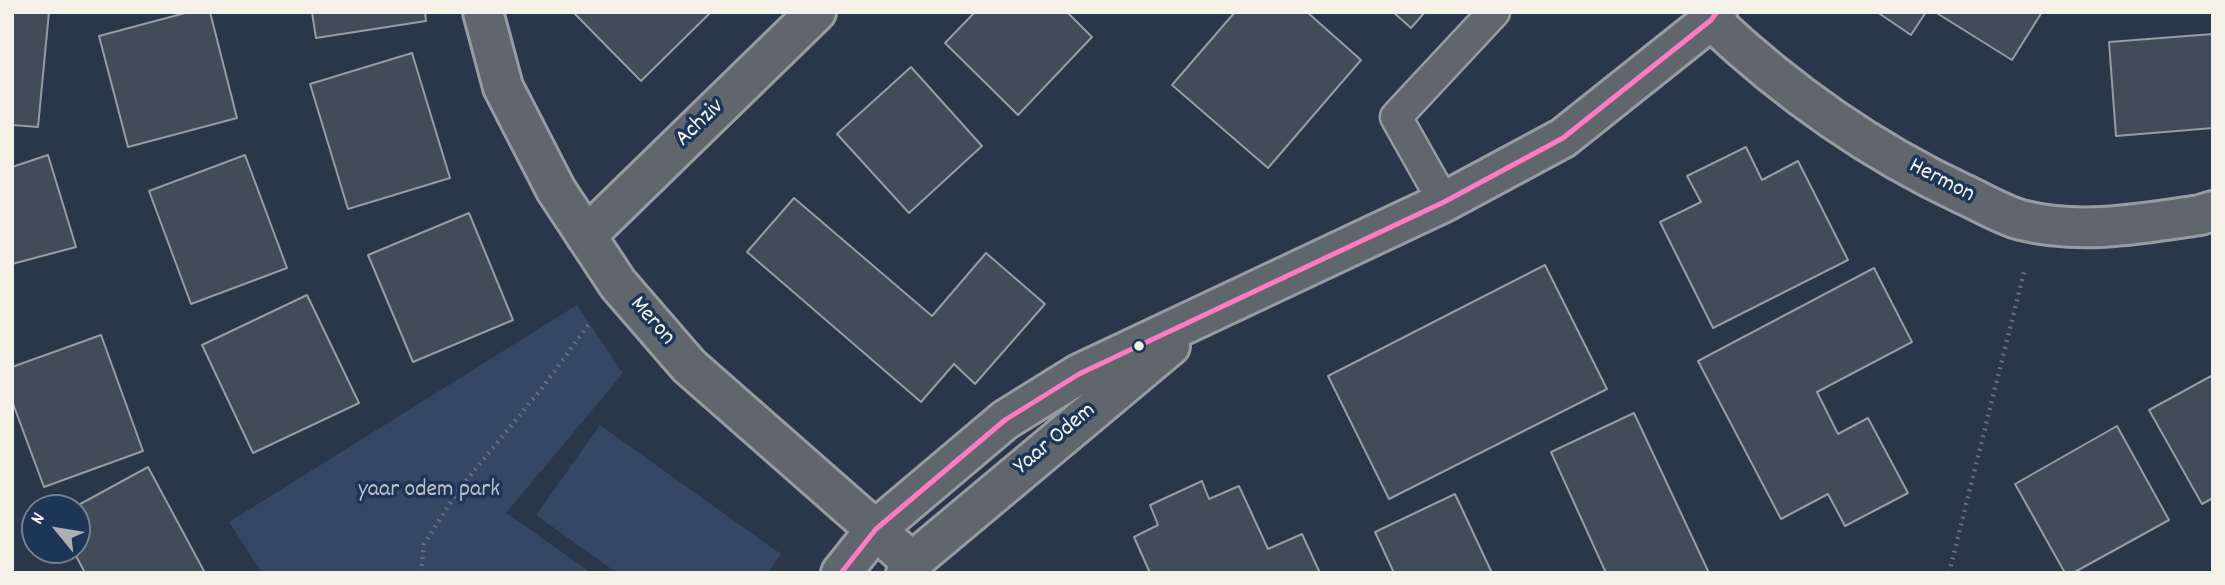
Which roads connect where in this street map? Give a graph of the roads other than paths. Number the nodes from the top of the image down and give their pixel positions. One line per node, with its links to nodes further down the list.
1 (483, 12): 7 (street, Meron)
2 (816, 12): 7 (street, Achziv)
3 (1494, 12): 5 (lane)
4 (1714, 16): 5 (street, Yaar Odem); 6 (street, Hermon)
5 (1444, 202): 8 (street, Yaar Odem)
6 (2213, 211)
7 (586, 236): 9 (street, Meron)
8 (1211, 312): 9 (street, Yaar Odem); 10 (street, Yaar Odem)
9 (876, 529): 10 (street, Meron); 11 (street, Yaar Odem)
10 (909, 568)
11 (841, 573)

